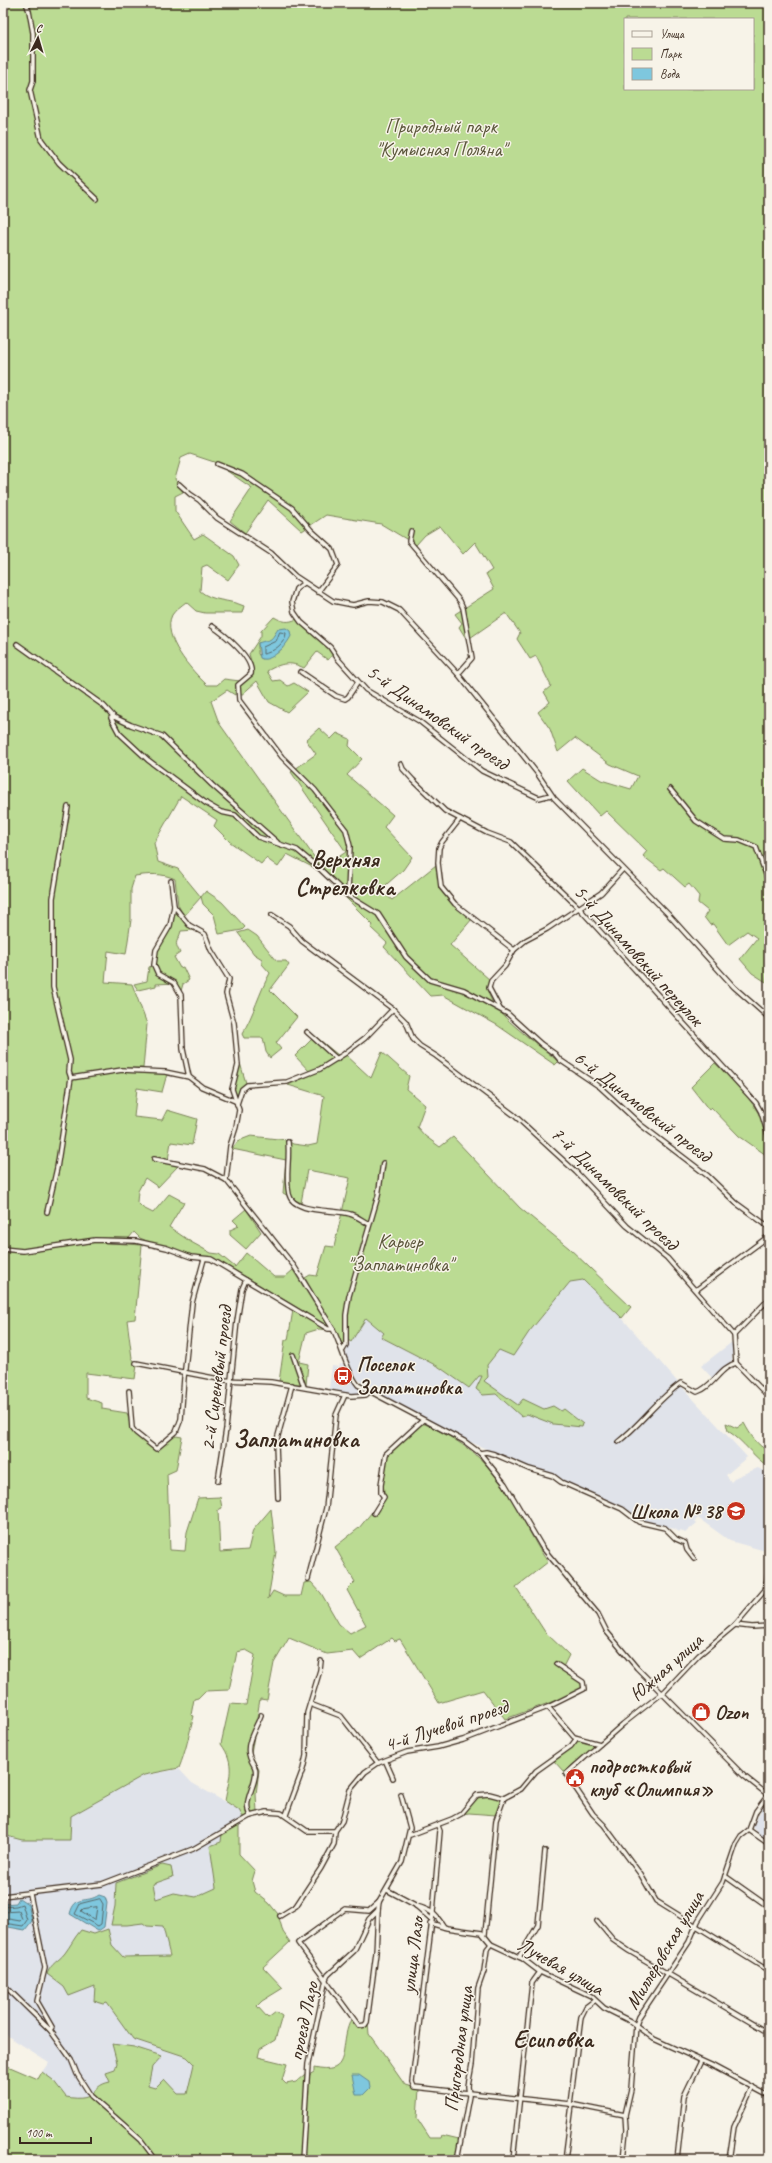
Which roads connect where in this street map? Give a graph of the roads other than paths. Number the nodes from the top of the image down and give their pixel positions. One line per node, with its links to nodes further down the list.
1 (26, 3): 2 (street)
2 (97, 199)
3 (217, 464): 7 (street)
4 (179, 484): 6 (street, 5-й Динамовский проезд)
5 (411, 531): 11 (street)
6 (304, 583): 7 (street, 5-й Динамовский проезд); 12 (street, 5-й Динамовский проезд)
7 (318, 592): 11 (street, 5-й Динамовский проезд)
8 (212, 626): 23 (street)
9 (17, 644): 13 (street)
10 (302, 672): 12 (street)
11 (458, 674): 16 (street, 5-й Динамовский проезд)
12 (358, 682): 16 (street, 5-й Динамовский проезд)
13 (114, 717): 19 (street); 19 (street, 6-й Динамовский проезд)
14 (402, 764): 18 (street, 5-й Динамовский переулок)
15 (670, 789): 22 (street)
16 (551, 795): 20 (street, 5-й Динамовский проезд)
17 (68, 807): 34 (street)
18 (460, 820): 25 (street, 5-й Динамовский переулок); 27 (street)
19 (278, 843): 23 (street, 6-й Динамовский проезд)
20 (623, 870): 25 (street, 6-й Динамовский проезд); 30 (street, 5-й Динамовский проезд)
21 (171, 881): 24 (street)
22 (769, 883)
23 (347, 895): 29 (street, 6-й Динамовский проезд)
24 (174, 906): 33 (street); 35 (street)
25 (578, 907): 27 (street, 6-й Динамовский проезд); 36 (street, 5-й Динамовский переулок)
26 (272, 915): 28 (street, 7-й Динамовский проезд)
27 (514, 950): 29 (street, 6-й Динамовский проезд)
28 (393, 1009): 32 (street); 48 (street, 7-й Динамовский проезд)
29 (500, 1009): 43 (street, 6-й Динамовский проезд)
30 (769, 1018)
31 (307, 1032): 32 (street)
32 (337, 1059): 35 (street)
33 (189, 1077): 34 (street); 35 (street)
34 (71, 1078): 41 (street)
35 (236, 1102): 40 (street)
36 (769, 1138)
37 (288, 1142): 42 (street)
38 (154, 1159): 40 (street)
39 (383, 1163): 42 (street)
40 (226, 1180): 50 (street)
41 (46, 1212)
42 (369, 1224): 52 (street)
43 (769, 1227)
44 (769, 1236): 48 (street)
45 (3, 1249): 46 (street)
46 (204, 1259): 47 (street); 56 (street)
47 (246, 1280): 50 (street); 57 (street, 2-й Сиреневый проезд)
48 (696, 1290): 51 (street, 7-й Динамовский проезд)
49 (769, 1300): 51 (street)
50 (333, 1329): 52 (street)
51 (734, 1335): 55 (street)
52 (343, 1350): 61 (street)
53 (293, 1354): 59 (street)
54 (136, 1363): 56 (street)
55 (736, 1363): 63 (street); 65 (street)
56 (184, 1374): 57 (street); 60 (street)
57 (231, 1380): 58 (street); 67 (street, 2-й Сиреневый проезд)
58 (292, 1385): 59 (street); 68 (street)
59 (304, 1387): 62 (street)
60 (129, 1391)
61 (369, 1392): 62 (street); 64 (street)
62 (345, 1395): 72 (street)
63 (769, 1397)
64 (423, 1420): 66 (street); 69 (street)
65 (618, 1442)
66 (480, 1453): 70 (street); 77 (street)
67 (218, 1481)
68 (278, 1498)
69 (374, 1513)
70 (694, 1559)
71 (769, 1569): 73 (street, Южная улица)
72 (308, 1579)
73 (735, 1625): 74 (street); 77 (street, Южная улица)
74 (769, 1626)
75 (321, 1661): 78 (street)
76 (556, 1664): 79 (street, 4-й Лучевой проезд)
77 (663, 1694): 82 (street, Южная улица); 86 (street)
78 (310, 1704): 84 (street, 4-й Лучевой проезд); 89 (street)
79 (548, 1706): 81 (street); 83 (street, 4-й Лучевой проезд)
80 (261, 1716): 90 (street)
81 (577, 1738): 82 (street); 88 (street)
82 (600, 1744): 109 (street, Южная улица)
83 (386, 1762): 84 (street, 4-й Лучевой проезд); 85 (street)
84 (378, 1763): 93 (street)
85 (393, 1778)
86 (769, 1794): 92 (street, Миллеровская улица)
87 (401, 1795): 94 (street, проезд Лазо)
88 (504, 1798): 91 (street); 111 (street)
89 (286, 1815): 90 (street); 93 (street)
90 (250, 1816): 99 (street)
91 (438, 1826): 94 (street); 105 (street, улица Лазо)
92 (749, 1830): 95 (street); 97 (street, Миллеровская улица)
93 (335, 1831): 106 (street)
94 (410, 1835): 98 (street, проезд Лазо)
95 (769, 1844)
96 (545, 1851): 113 (street)
97 (725, 1876): 103 (street); 109 (street, Миллеровская улица)
98 (387, 1890): 101 (street, проезд Лазо); 102 (street)
99 (30, 1894): 100 (street); 121 (street)
100 (3, 1896)
101 (380, 1902): 104 (street, проезд Лазо); 117 (street)
102 (415, 1905): 105 (street); 107 (street)
103 (769, 1907)
104 (378, 1910): 117 (street, проезд Лазо); 117 (street)
105 (433, 1912): 107 (street, улица Лазо); 110 (street)
106 (280, 1916)
107 (431, 1921): 110 (street); 125 (street, улица Лазо)
108 (597, 1921): 116 (street)
109 (696, 1926): 114 (street); 116 (street, Миллеровская улица)
110 (444, 1927): 111 (street)
111 (485, 1934): 112 (street, Лучевая улица)
112 (491, 1944): 113 (street, Лучевая улица); 125 (street, Пригородная улица)
113 (519, 1957): 115 (street, Лучевая улица)
114 (769, 1971)
115 (540, 1972): 119 (street, Лучевая улица); 127 (street)
116 (668, 1975): 120 (street, Миллеровская улица); 122 (street)
117 (326, 1979): 131 (street, проезд Лазо)
118 (3, 1984): 121 (street)
119 (594, 2001): 120 (street, Лучевая улица); 128 (street)
120 (636, 2025): 123 (street, Лучевая улица); 129 (street, Миллеровская улица)
121 (50, 2030): 130 (street)
122 (769, 2033)
123 (701, 2061): 124 (street, Лучевая улица); 136 (street)
124 (752, 2088): 126 (street, Лучевая улица); 137 (street)
125 (469, 2093): 127 (street); 132 (street, Пригородная улица)
126 (769, 2096)
127 (520, 2099): 128 (street); 133 (street)
128 (571, 2105): 129 (street); 134 (street)
129 (624, 2115): 135 (street, Миллеровская улица)
130 (156, 2160)
131 (302, 2160)
132 (457, 2160)
133 (513, 2160)
134 (565, 2160)
135 (622, 2160)
136 (677, 2160)
137 (729, 2160)

